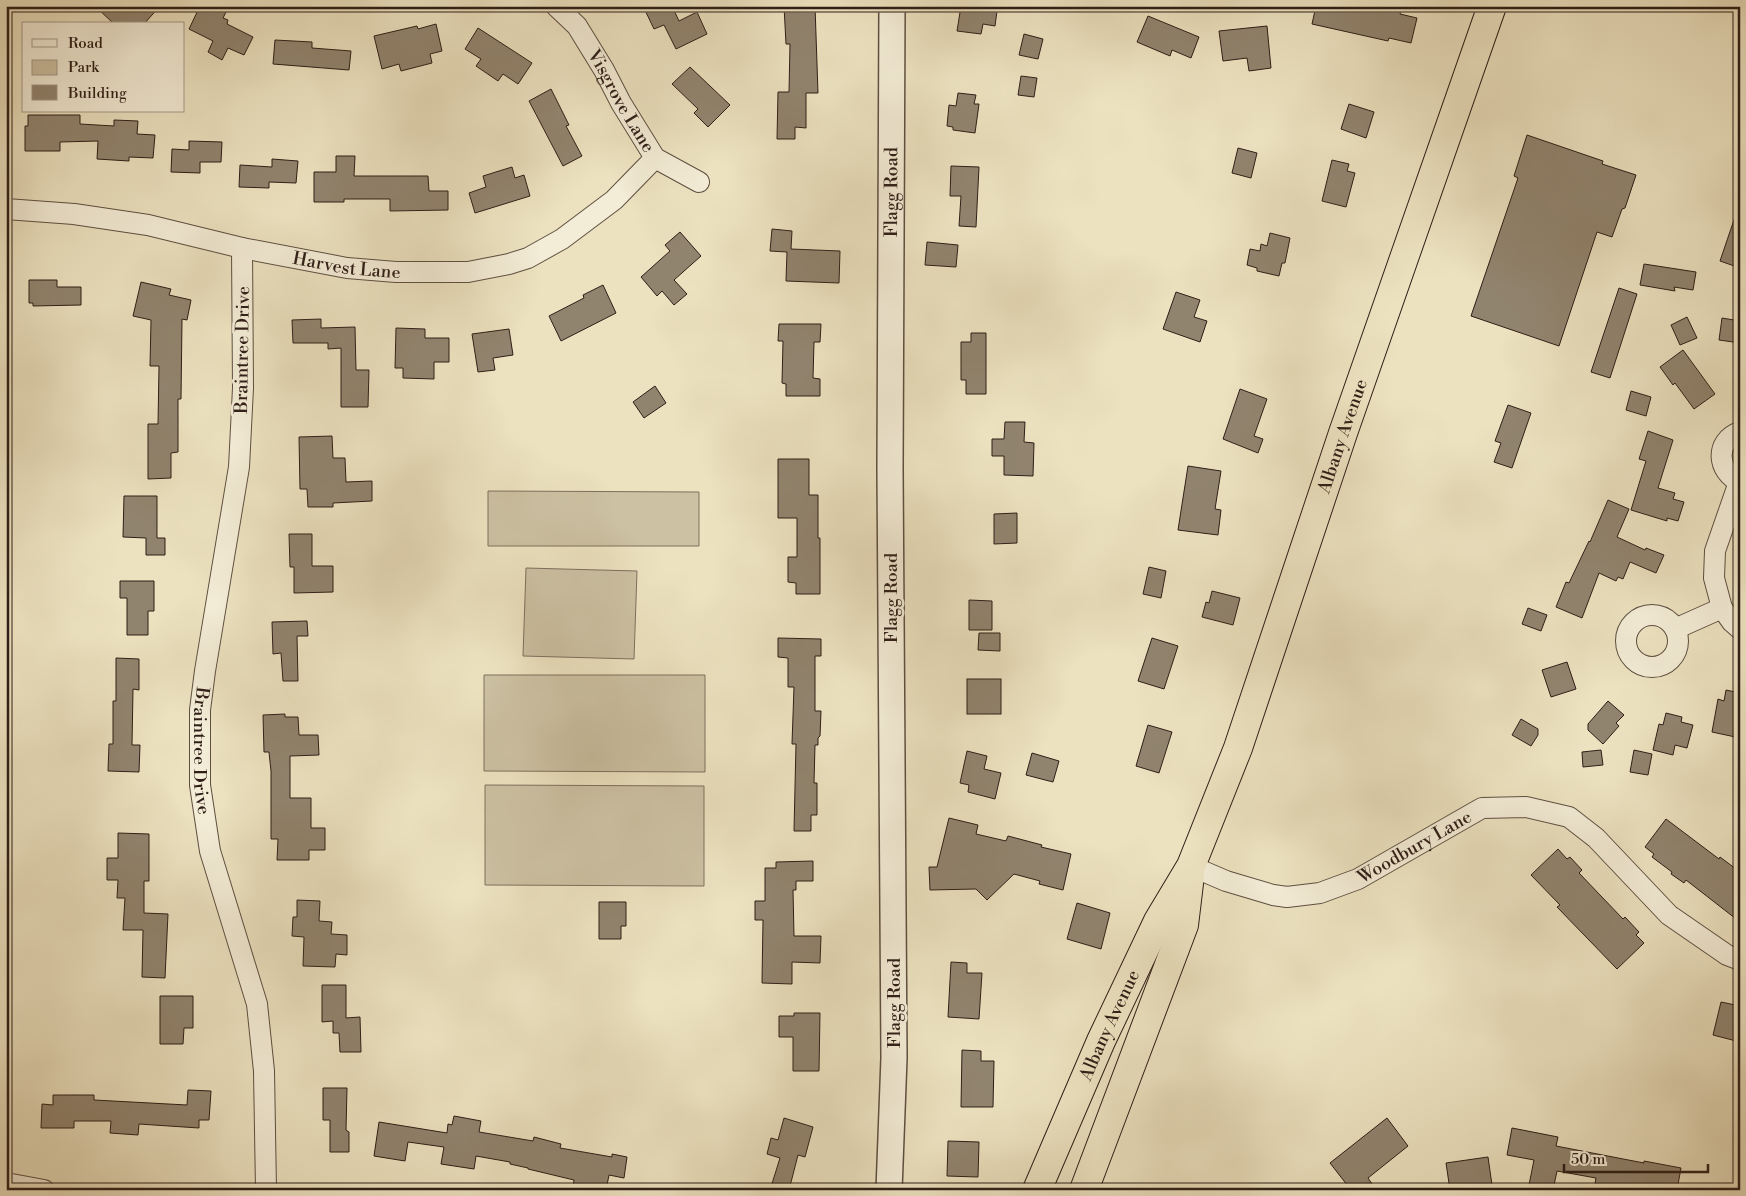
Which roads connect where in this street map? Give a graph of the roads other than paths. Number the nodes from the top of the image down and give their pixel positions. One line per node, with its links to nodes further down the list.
1 (556, 6): 4 (street, Visgrove Lane)
2 (892, 6): 18 (street, Flagg Road)
3 (1492, 6): 13 (highway, Albany Avenue)
4 (655, 158): 5 (street, Visgrove Lane); 7 (street, Harvest Lane)
5 (699, 182)
6 (6, 209): 7 (street, Harvest Lane)
7 (242, 248): 17 (street, Braintree Drive)
8 (1740, 432): 9 (street)
9 (1739, 482): 10 (street)
10 (1722, 608): 11 (street); 12 (street)
11 (1675, 629)
12 (1740, 629)
13 (1191, 866): 14 (street, Woodbury Lane); 19 (highway, Albany Avenue); 20 (highway, Albany Avenue)
14 (1740, 960)
15 (6, 1183): 16 (street)
16 (44, 1190)
17 (266, 1190)
18 (889, 1190)
19 (1037, 1190)
20 (1084, 1190)

